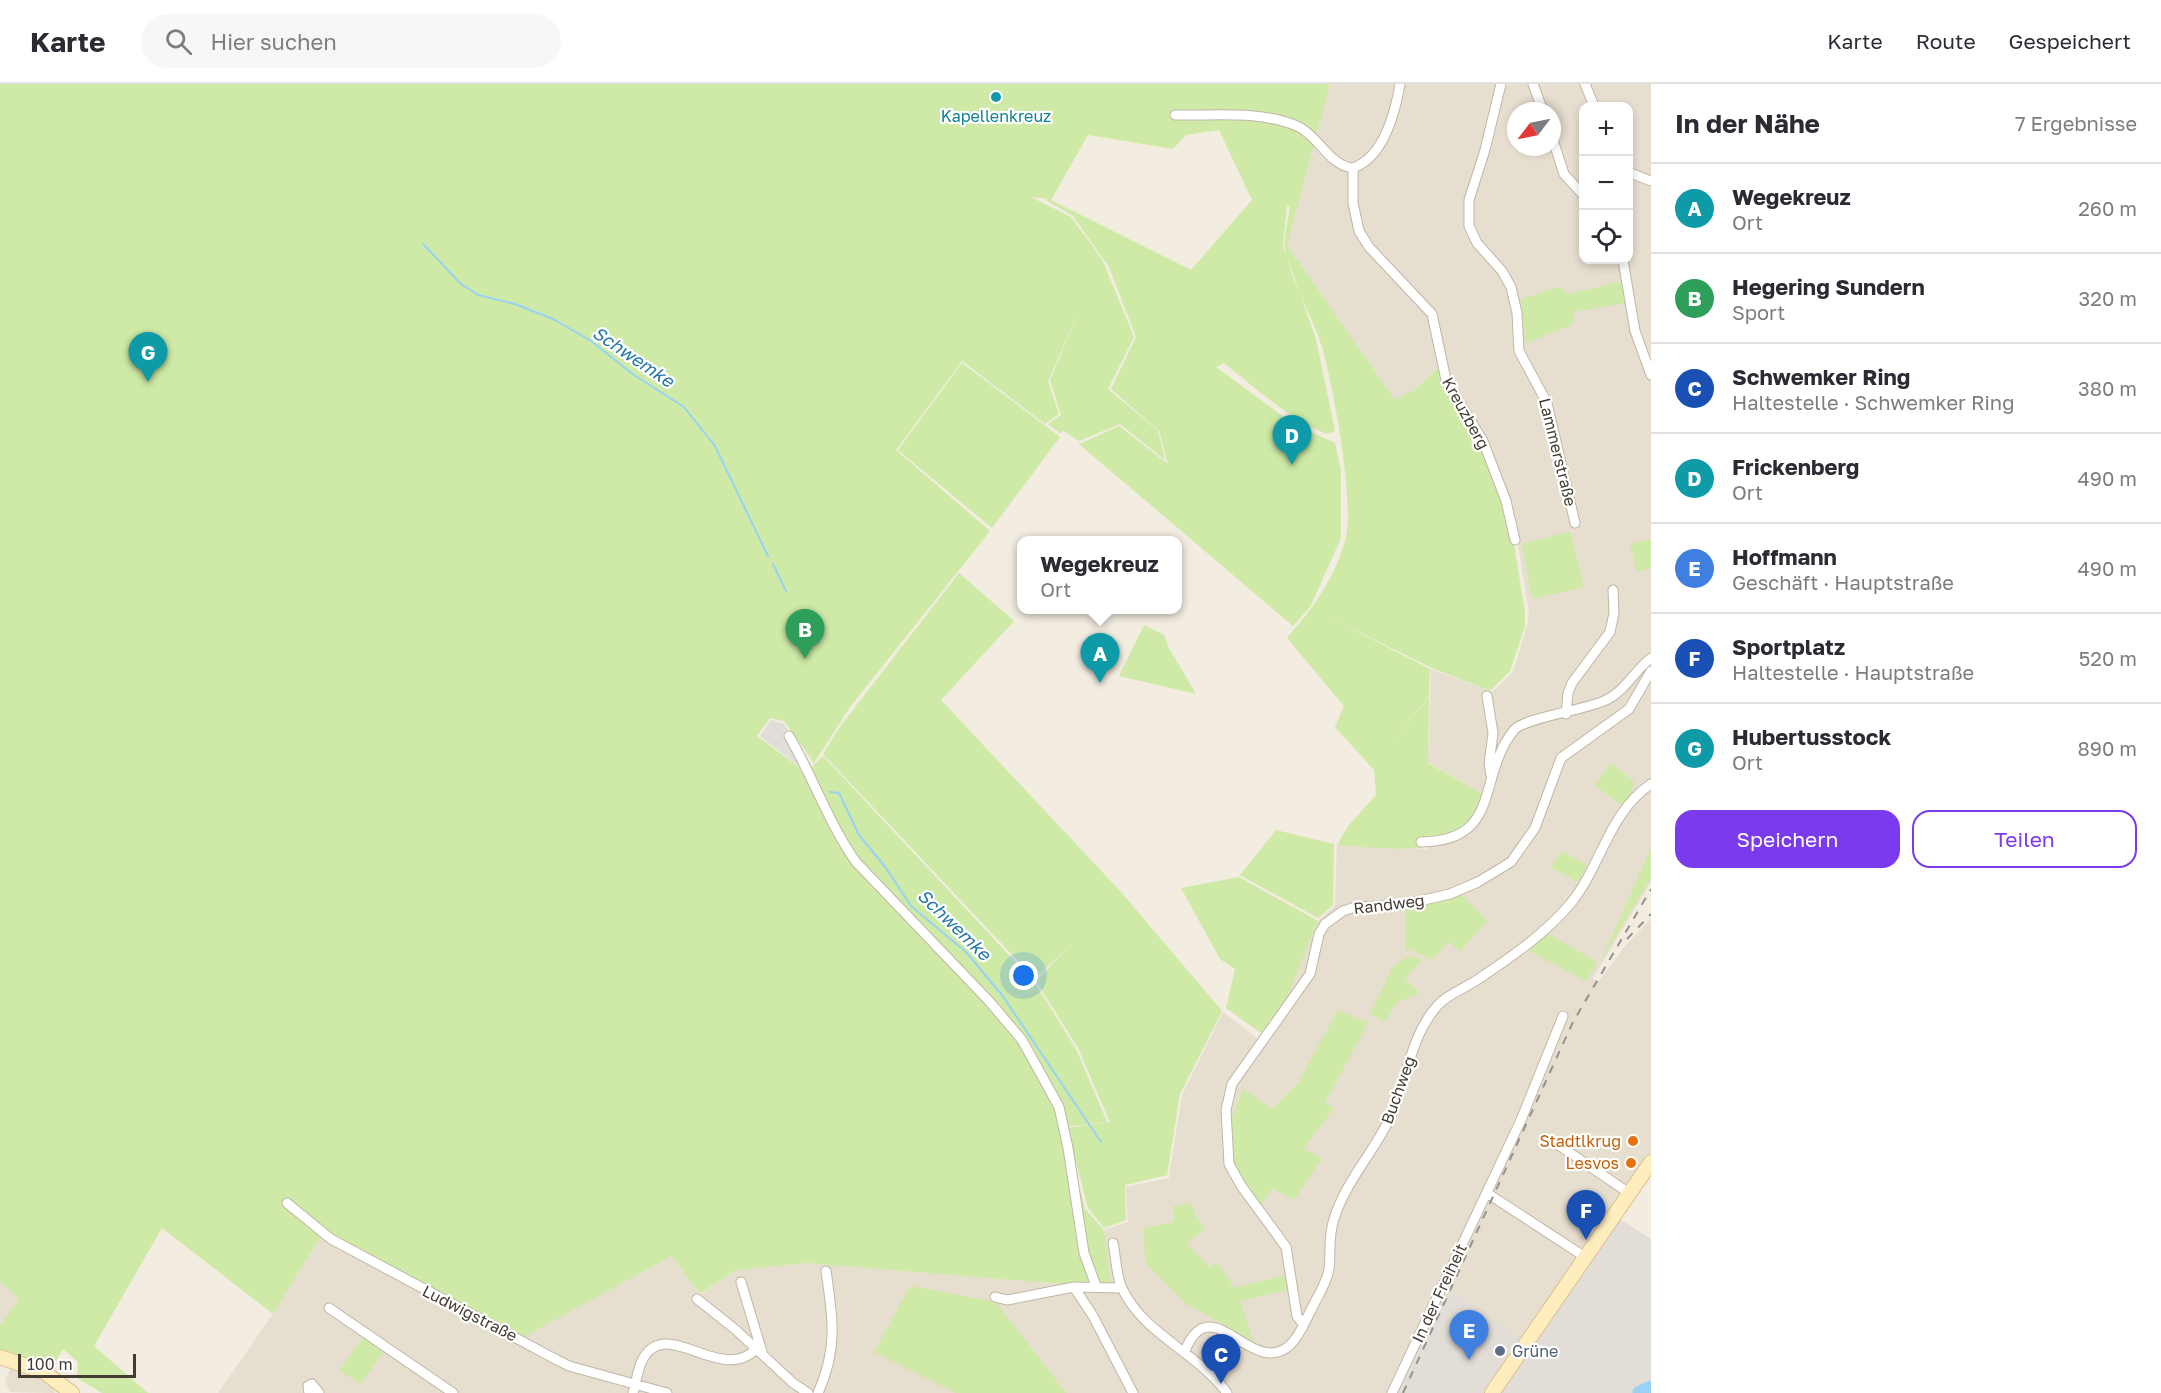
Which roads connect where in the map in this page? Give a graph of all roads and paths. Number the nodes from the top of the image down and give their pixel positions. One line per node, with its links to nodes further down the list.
1 (1400, 84): 9 (street)
2 (1501, 84): 15 (street, Lammerstraße)
3 (1533, 84): 5 (street)
4 (1585, 84): 6 (street)
5 (1540, 102)
6 (1592, 102)
7 (1175, 115): 9 (street)
8 (1558, 156): 12 (street)
9 (1353, 168): 16 (street, Kreuzberg)
10 (1633, 174): 11 (street)
11 (1651, 181)
12 (1579, 190)
13 (1624, 264): 14 (street)
14 (1651, 375)
15 (1575, 523)
16 (1515, 540)
17 (1613, 590): 21 (street)
18 (1651, 658): 21 (street)
19 (1651, 671): 42 (street, Randweg)
20 (1487, 696): 23 (street)
21 (1566, 714): 23 (street)
22 (789, 736): 36 (street)
23 (1491, 777): 25 (street)
24 (1651, 784): 42 (street, Buchweg)
25 (1421, 842)
26 (1563, 1016): 29 (street, In der Freiheit)
27 (1554, 1142): 30 (street)
28 (1651, 1162): 30 (main road)
29 (1487, 1193): 33 (street); 56 (street, In der Freiheit)
30 (1629, 1193): 33 (main road)
31 (287, 1203): 46 (street, Ludwigstraße)
32 (1113, 1243): 38 (street)
33 (1585, 1257): 57 (main road)
34 (826, 1271): 53 (street)
35 (741, 1282): 43 (street)
36 (1096, 1286): 37 (street); 38 (street)
37 (1074, 1287): 39 (street); 54 (street)
38 (1122, 1288): 44 (street)
39 (995, 1297)
40 (697, 1299): 43 (street)
41 (329, 1308): 50 (street)
42 (1304, 1324): 44 (street, Buchweg)
43 (760, 1351): 46 (street); 52 (street)
44 (1185, 1352): 55 (street)
45 (0, 1357): 47 (main road)
46 (634, 1388): 51 (street, Ludwigstraße)
47 (72, 1393)
48 (309, 1393): 49 (street)
49 (319, 1393)
50 (453, 1393)
51 (667, 1393)
52 (808, 1393)
53 (818, 1393)
54 (1133, 1393)
55 (1227, 1393)
56 (1392, 1393)
57 (1492, 1393)

